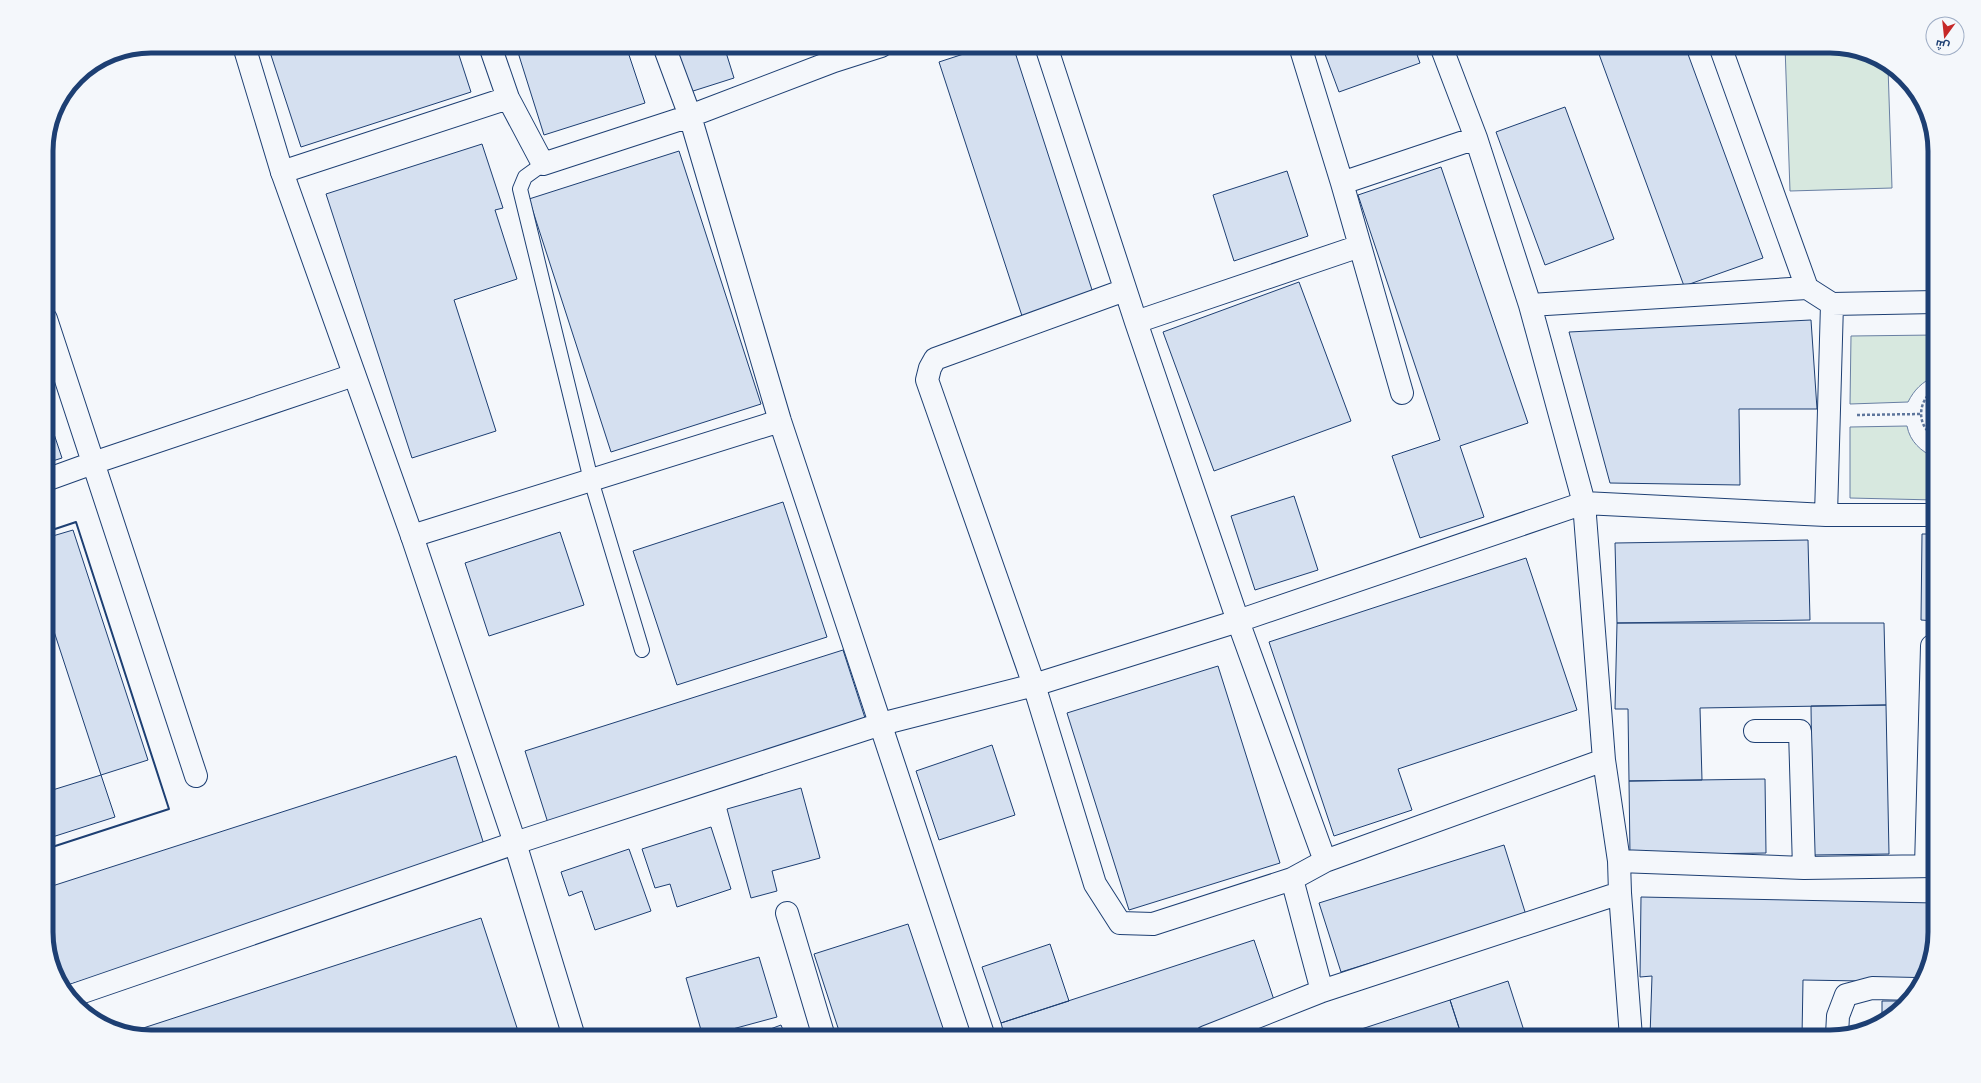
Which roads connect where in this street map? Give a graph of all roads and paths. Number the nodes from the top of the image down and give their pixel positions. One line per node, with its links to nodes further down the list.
1 (246, 53): 13 (street)
2 (492, 53): 9 (street)
3 (667, 53): 10 (street)
4 (1048, 53): 17 (street)
5 (1302, 53): 14 (street)
6 (1444, 53): 11 (street)
7 (1723, 53): 16 (street)
8 (831, 54): 10 (street)
9 (508, 98): 12 (street); 13 (street)
10 (690, 116): 12 (street); 28 (street)
11 (1476, 138): 14 (street); 19 (street)
12 (543, 164): 32 (lane)
13 (282, 172): 23 (street)
14 (1342, 183): 15 (street)
15 (1360, 246): 21 (street); 24 (street)
16 (1807, 288): 19 (street); 20 (street)
17 (1125, 290): 21 (street); 39 (street)
18 (1928, 302): 20 (street)
19 (1530, 304): 33 (street)
20 (1832, 304): 27 (street)
21 (1136, 322): 37 (street)
22 (53, 340): 30 (street)
23 (354, 375): 30 (street); 36 (street)
24 (1402, 393)
25 (1928, 394): 26 (path)
26 (1920, 414): 27 (path); 29 (path)
27 (1828, 415): 34 (street)
28 (780, 421): 32 (street); 40 (street)
29 (1928, 432)
30 (93, 463): 31 (street); 43 (street)
31 (53, 477)
32 (591, 480): 36 (street); 38 (lane)
33 (1584, 503): 34 (street); 37 (street); 42 (street)
34 (1826, 514): 35 (street)
35 (1928, 515)
36 (412, 536): 44 (street)
37 (1238, 621): 39 (street); 45 (street)
38 (642, 650)
39 (1034, 685): 40 (street); 49 (street)
40 (881, 724): 44 (street); 57 (street)
41 (1755, 731): 48 (street)
42 (1604, 760): 45 (street); 46 (street)
43 (196, 776)
44 (515, 843): 54 (street); 55 (street)
45 (1325, 861): 49 (street)
46 (1619, 861): 48 (street); 50 (street)
47 (1928, 866): 48 (street)
48 (1804, 868)
49 (1292, 879): 53 (street)
50 (1620, 893): 53 (street); 59 (street)
51 (787, 913): 56 (street)
52 (1910, 989): 60 (street)
53 (1322, 991): 58 (street)
54 (75, 994)
55 (572, 1030)
56 (822, 1030)
57 (982, 1030)
58 (1228, 1030)
59 (1630, 1030)
60 (1837, 1030)

